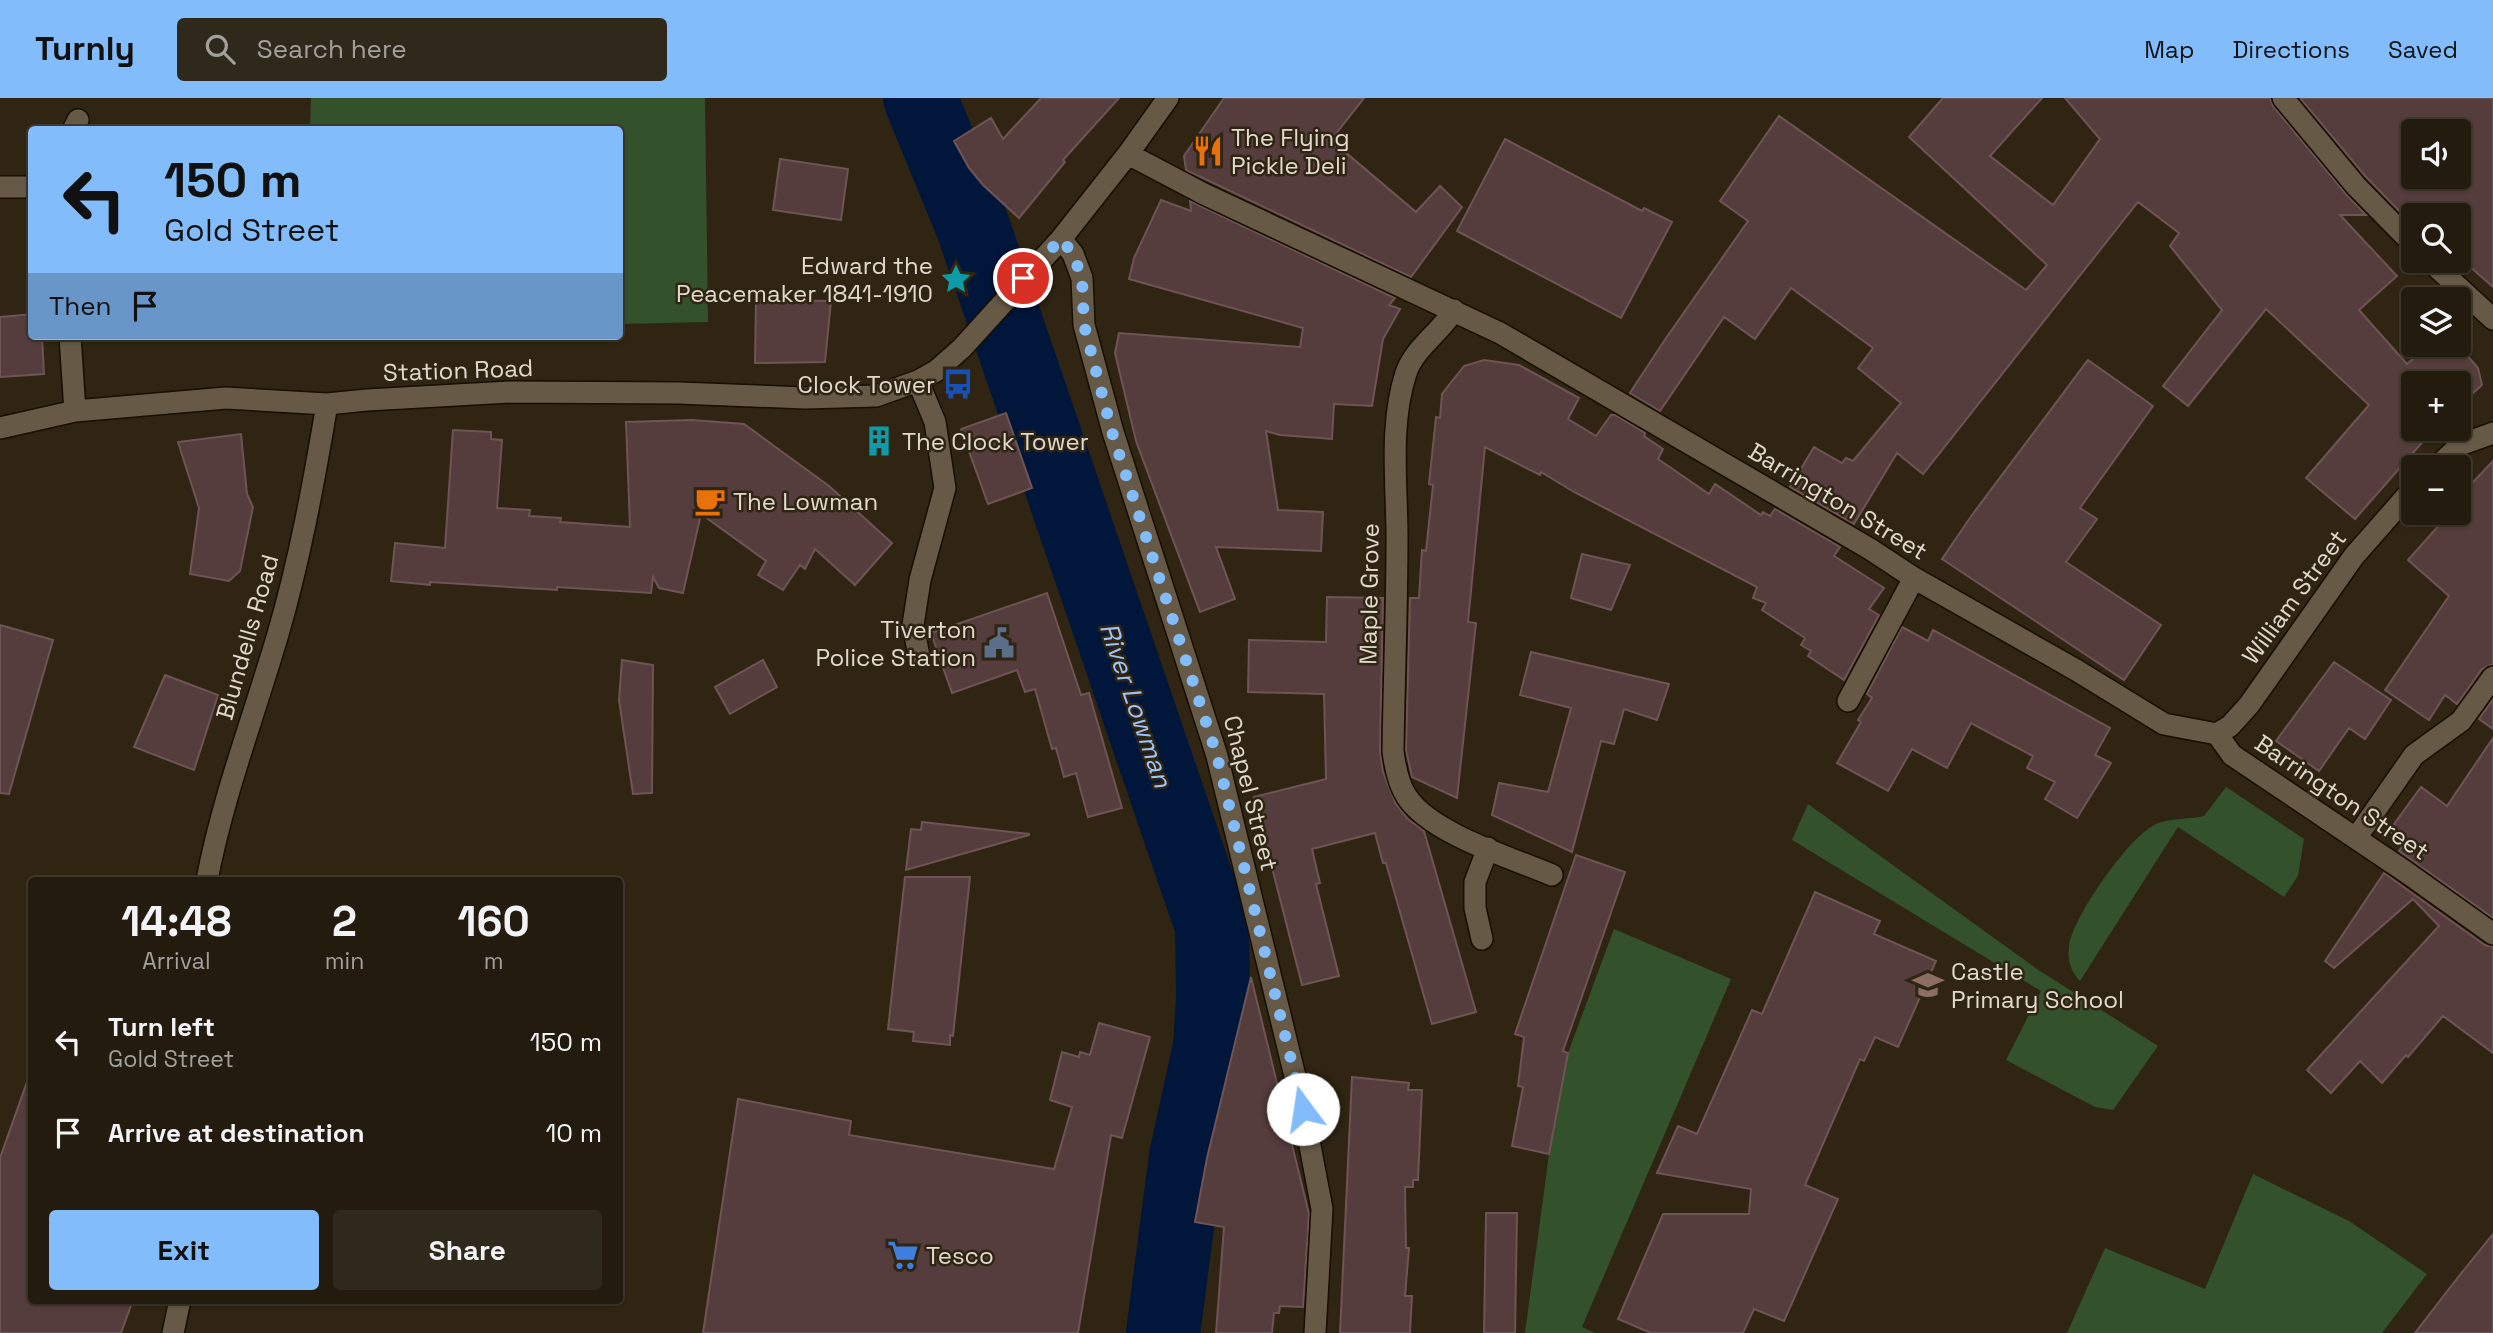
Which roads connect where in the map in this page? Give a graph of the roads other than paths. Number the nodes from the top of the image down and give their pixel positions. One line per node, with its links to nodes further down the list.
1 (1168, 98): 3 (street, Station Road)
2 (2283, 98): 6 (street)
3 (1128, 154): 7 (street, Station Road); 9 (street, Barrington Street)
4 (0, 187): 5 (street)
5 (28, 187)
6 (2401, 232)
7 (1061, 239): 12 (street, Station Road); 32 (street, Chapel Street)
8 (2443, 273): 10 (street)
9 (1454, 310): 19 (street, Barrington Street); 25 (street, Maple Grove)
10 (2493, 319)
11 (70, 340): 14 (street)
12 (918, 381): 13 (street, Station Road); 20 (street)
13 (327, 404): 14 (street, Station Road); 27 (street, Blundells Road)
14 (75, 411): 15 (street, Station Road)
15 (0, 428)
16 (2493, 433): 17 (street)
17 (2450, 455)
18 (2401, 503): 23 (street, William Street)
19 (1914, 578): 22 (street); 23 (street, Barrington Street)
20 (919, 656)
21 (2493, 677): 24 (street)
22 (1848, 701)
23 (2217, 734): 24 (street, Barrington Street)
24 (2356, 838): 28 (street, Barrington Street)
25 (1488, 848): 26 (street, Maple Grove); 29 (street)
26 (1552, 875)
27 (207, 877)
28 (2493, 934)
29 (1482, 939)
30 (179, 1304): 31 (street)
31 (173, 1333)
32 (1315, 1333)

